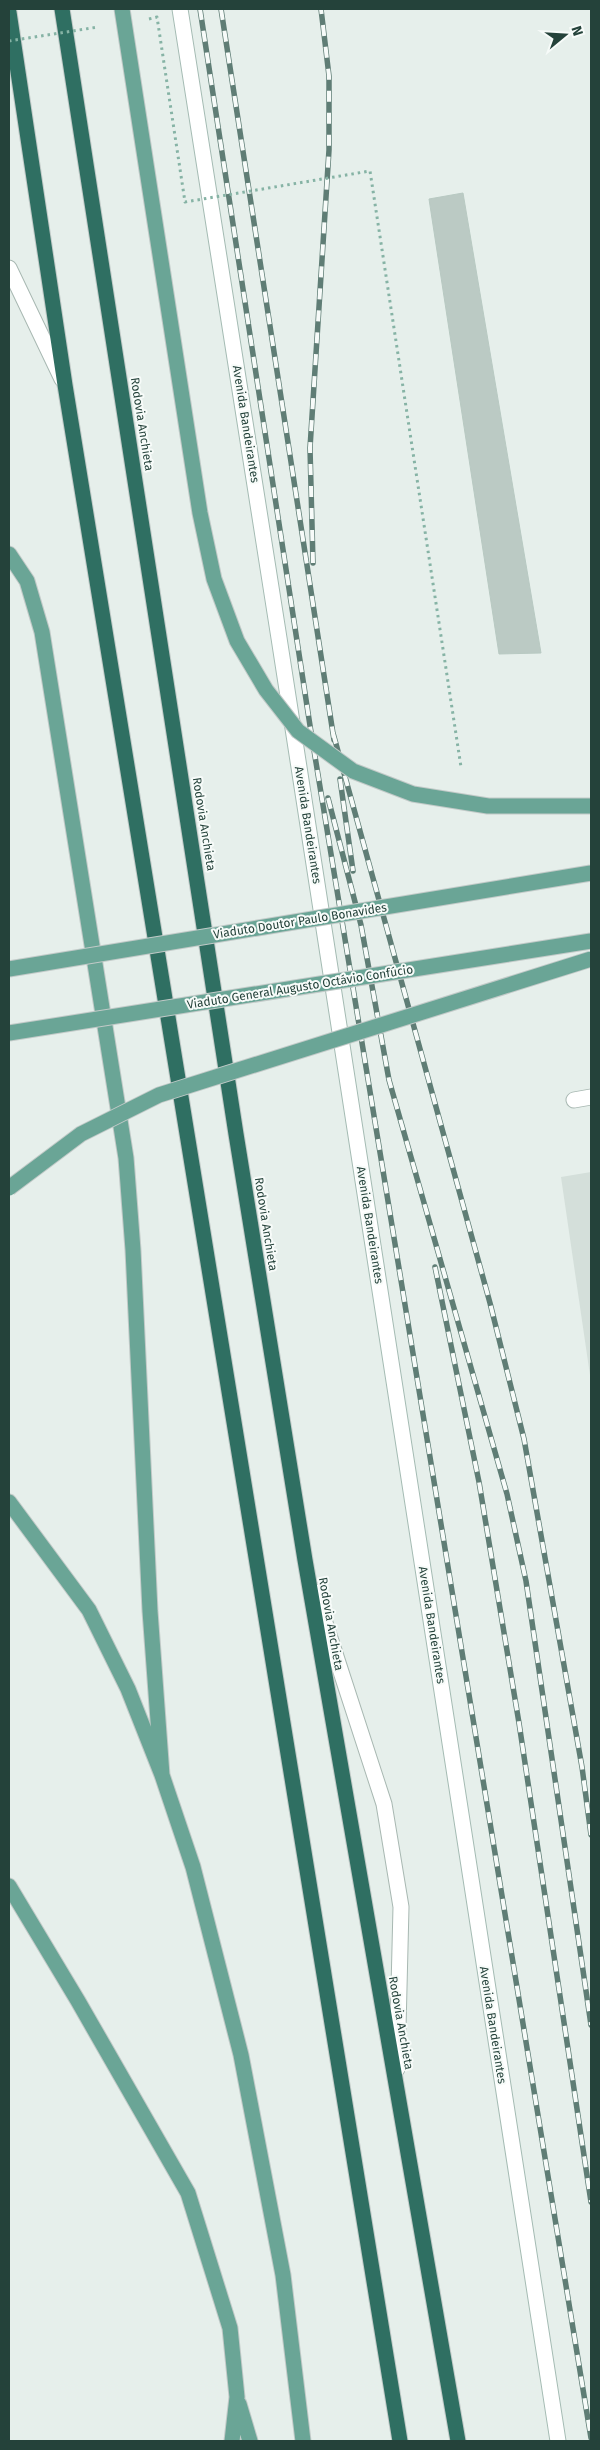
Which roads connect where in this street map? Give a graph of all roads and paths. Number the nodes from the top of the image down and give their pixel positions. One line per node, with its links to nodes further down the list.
1 (62, 9): 22 (highway, Rodovia Anchieta)
2 (122, 9): 12 (main road, bridge)
3 (180, 9): 32 (main road, Avenida Bandeirantes)
4 (9, 12): 9 (highway)
5 (148, 19): 11 (path, bridge)
6 (101, 26): 7 (path, bridge)
7 (9, 42)
8 (9, 268): 9 (main road)
9 (65, 385): 28 (highway)
10 (9, 554): 23 (main road)
11 (461, 767)
12 (591, 806)
13 (591, 873): 16 (main road, Viaduto Doutor Paulo Bonavides, bridge)
14 (591, 941): 17 (main road, Viaduto General Augusto Octávio Confúcio, bridge)
15 (591, 959): 20 (main road, bridge)
16 (9, 969)
17 (9, 1033)
18 (591, 1097): 19 (main road)
19 (574, 1100)
20 (9, 1188)
21 (9, 1502): 23 (main road)
22 (305, 1560): 25 (highway, Rodovia Anchieta); 25 (main road)
23 (162, 1775): 31 (main road)
24 (9, 1886): 26 (main road)
25 (397, 2088): 27 (highway, Rodovia Anchieta)
26 (237, 2397): 29 (main road); 30 (main road)
27 (457, 2434)
28 (399, 2438)
29 (232, 2441)
30 (250, 2441)
31 (302, 2441)
32 (558, 2441)

